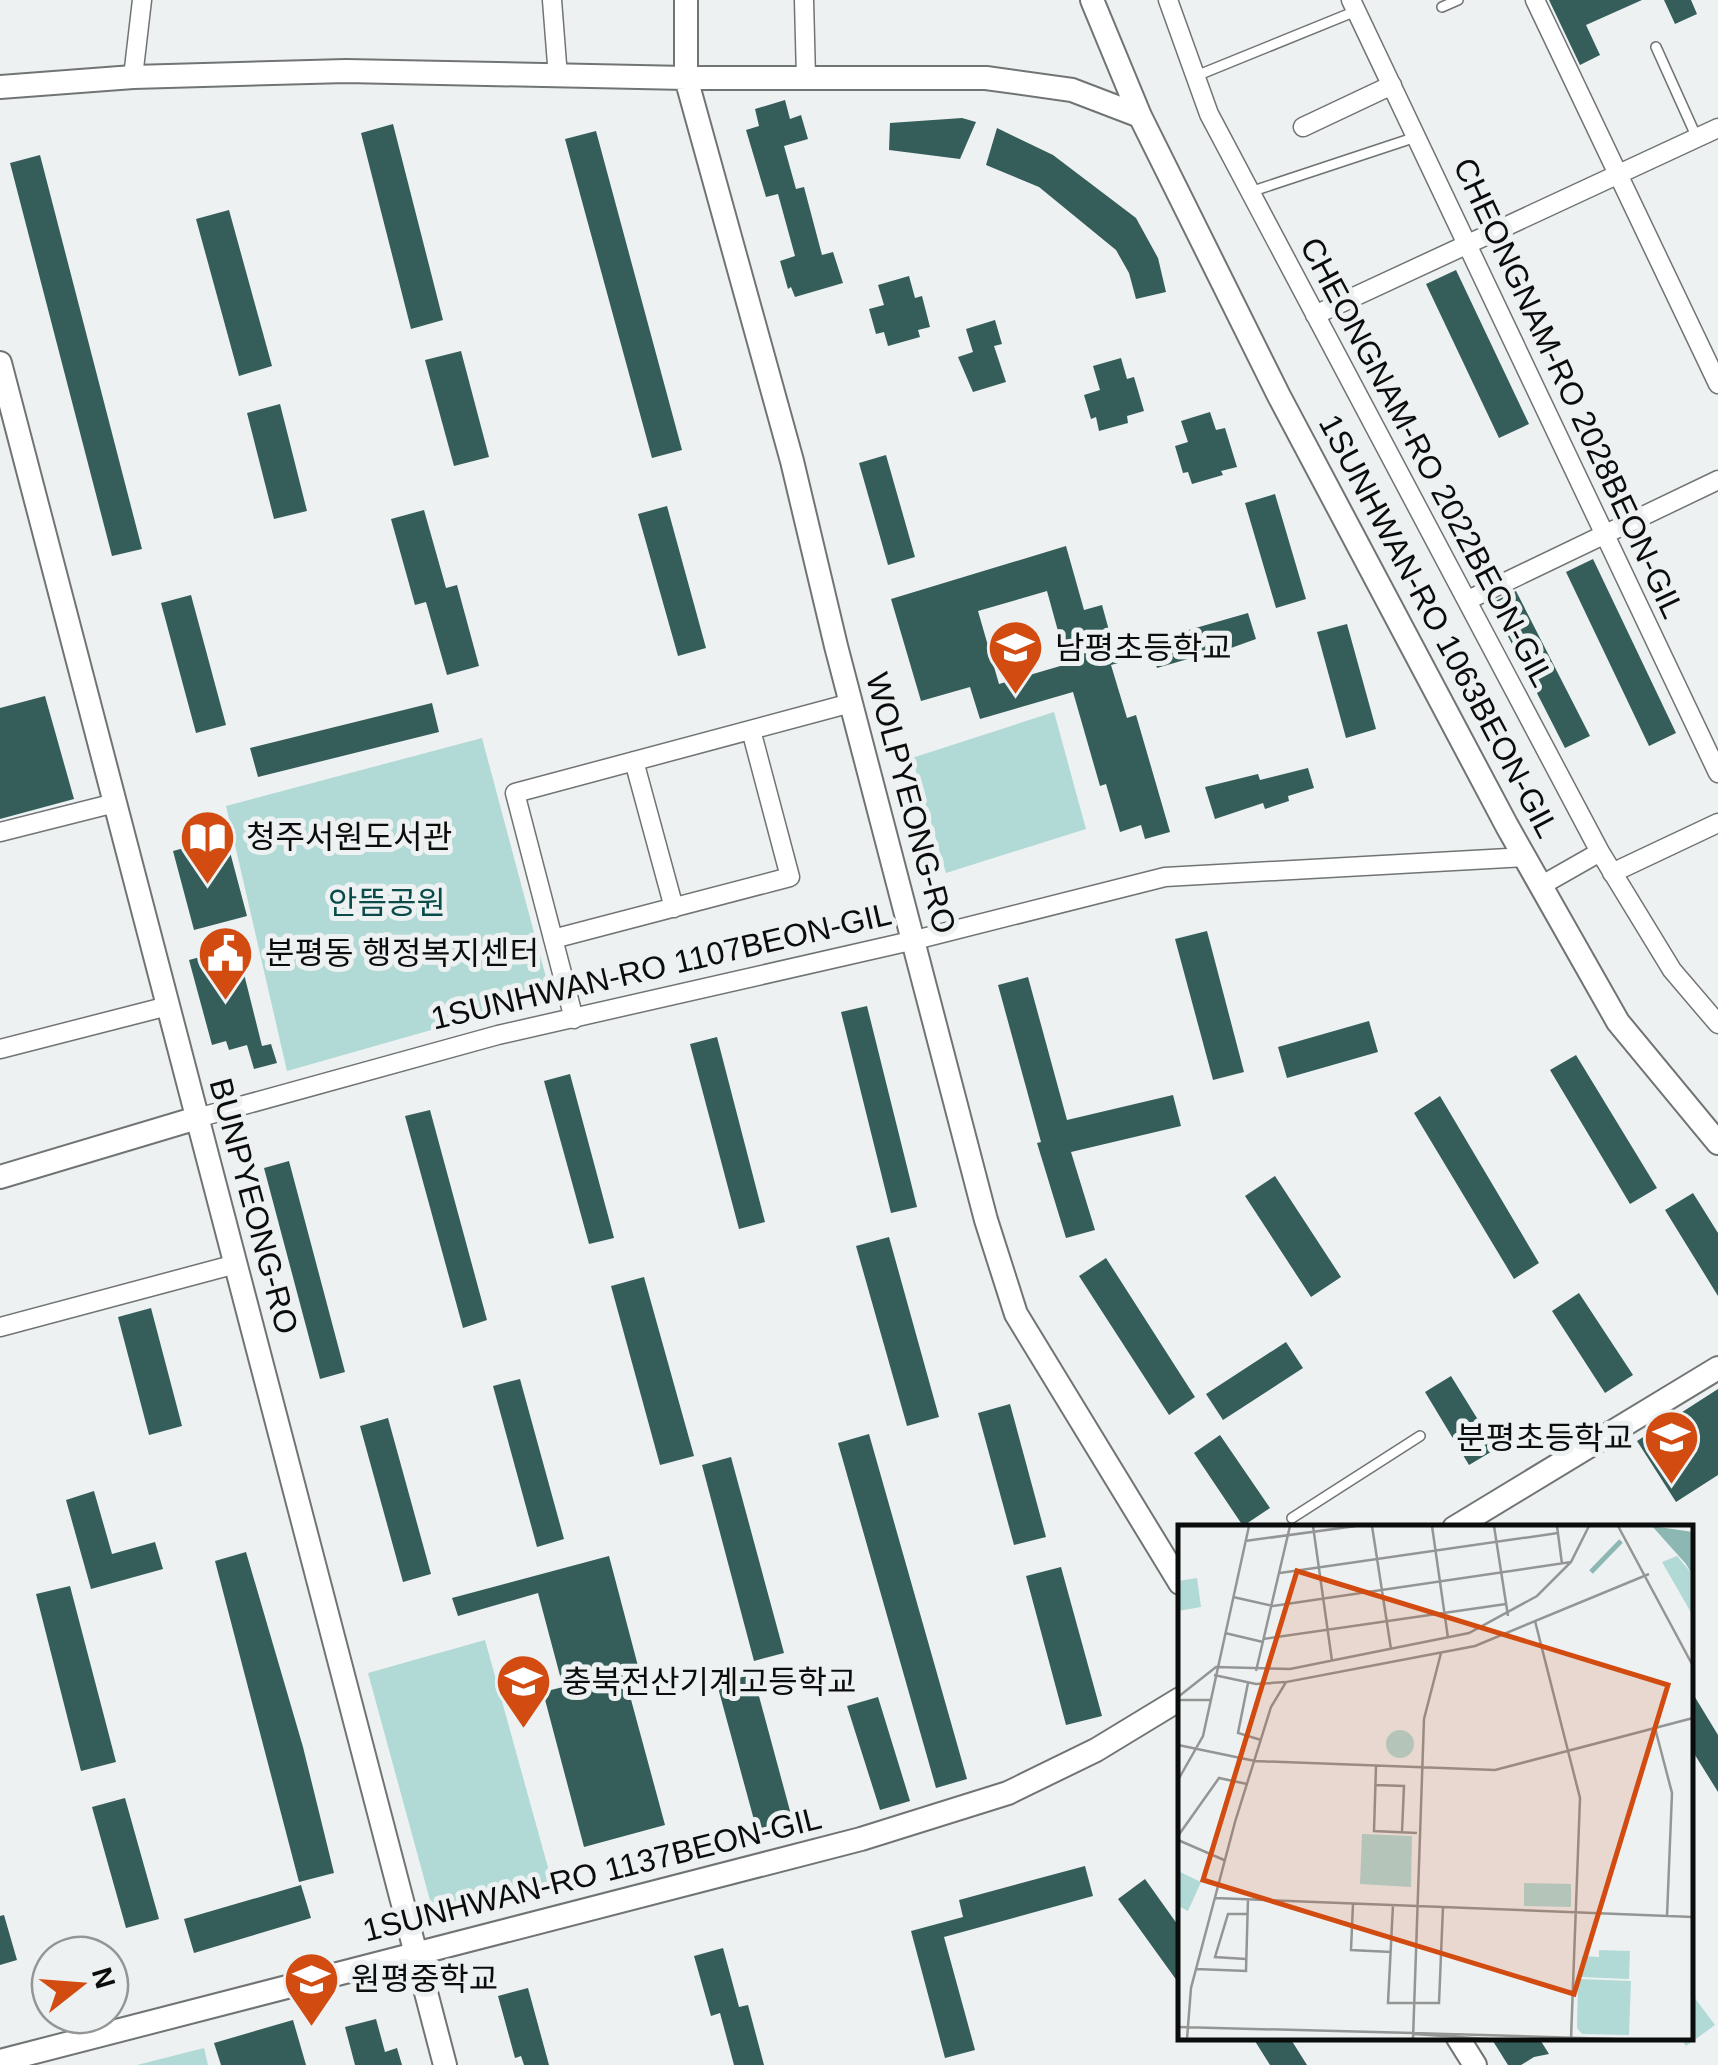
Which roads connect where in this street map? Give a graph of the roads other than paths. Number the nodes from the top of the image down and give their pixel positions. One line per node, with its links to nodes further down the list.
1 (142, 0): 14 (street)
2 (552, 0): 12 (street)
3 (686, 0): 15 (street, WOLPYEONG-RO)
4 (804, 0): 16 (street)
5 (1092, 0): 19 (street, 1SUNHWAN-RO 1063BEON-GIL)
6 (1168, 0): 13 (street, CHEONGNAM-RO 2022BEON-GIL)
7 (1458, 0): 10 (lane)
8 (1536, 0): 24 (street)
9 (1354, 5): 13 (lane); 17 (street, CHEONGNAM-RO 2028BEON-GIL)
10 (1442, 7)
11 (1656, 47): 23 (lane)
12 (558, 76): 14 (street); 15 (street)
13 (1196, 76): 25 (street, CHEONGNAM-RO 2022BEON-GIL)
14 (133, 77): 18 (street)
15 (686, 78): 16 (street); 33 (street, WOLPYEONG-RO)
16 (806, 78): 19 (street)
17 (1392, 84): 20 (street); 22 (street, CHEONGNAM-RO 2028BEON-GIL)
18 (0, 87)
19 (1140, 116): 41 (street, 1SUNHWAN-RO 1063BEON-GIL)
20 (1303, 127)
21 (1718, 128): 23 (street)
22 (1416, 136): 25 (lane, CHEONGNAM-RO 2028BEON-GIL); 26 (street, CHEONGNAM-RO 2028BEON-GIL)
23 (1696, 138): 24 (street)
24 (1618, 174): 26 (street); 29 (street)
25 (1250, 192): 27 (street, CHEONGNAM-RO 2022BEON-GIL)
26 (1467, 244): 27 (street); 31 (street, CHEONGNAM-RO 2028BEON-GIL)
27 (1315, 315): 32 (street, CHEONGNAM-RO 2022BEON-GIL)
28 (0, 363): 37 (street, BUNPYEONG-RO)
29 (1718, 384)
30 (1718, 480): 31 (street)
31 (1605, 534): 32 (street); 36 (street, CHEONGNAM-RO 2028BEON-GIL)
32 (1468, 600): 40 (street, CHEONGNAM-RO 2022BEON-GIL)
33 (851, 703): 34 (street); 46 (street, WOLPYEONG-RO)
34 (751, 730): 35 (street); 44 (street)
35 (634, 761): 44 (street); 45 (street)
36 (1718, 773)
37 (115, 803): 39 (street); 47 (street, BUNPYEONG-RO)
38 (1718, 823): 42 (street)
39 (0, 832)
40 (1600, 852): 42 (street, CHEONGNAM-RO 2022BEON-GIL); 43 (street)
41 (1526, 857): 43 (street, 1SUNHWAN-RO 1063BEON-GIL); 46 (street, 1SUNHWAN-RO 1107BEON-GIL)
42 (1612, 873): 49 (street, CHEONGNAM-RO 2022BEON-GIL)
43 (1542, 884): 52 (street, 1SUNHWAN-RO 1063BEON-GIL)
44 (674, 908): 45 (street)
45 (553, 939): 48 (street)
46 (914, 940): 48 (street, 1SUNHWAN-RO 1107BEON-GIL); 60 (street, WOLPYEONG-RO)
47 (168, 1006): 50 (street); 51 (street, BUNPYEONG-RO)
48 (574, 1019): 51 (street, 1SUNHWAN-RO 1107BEON-GIL)
49 (1718, 1024)
50 (0, 1049)
51 (198, 1118): 53 (street, 1SUNHWAN-RO 1107BEON-GIL); 54 (street, BUNPYEONG-RO)
52 (1718, 1144)
53 (0, 1178)
54 (236, 1264): 55 (street); 62 (street, BUNPYEONG-RO)
55 (0, 1327)
56 (1718, 1368): 59 (street)
57 (1420, 1436): 58 (lane)
58 (1292, 1518)
59 (1459, 1525)
60 (1178, 1580)
61 (1178, 1699): 62 (street, 1SUNHWAN-RO 1137BEON-GIL)
62 (416, 1952): 64 (street, 1SUNHWAN-RO 1137BEON-GIL); 65 (street, BUNPYEONG-RO)
63 (1459, 2040): 66 (street)
64 (0, 2060)
65 (445, 2065)
66 (1475, 2065)

